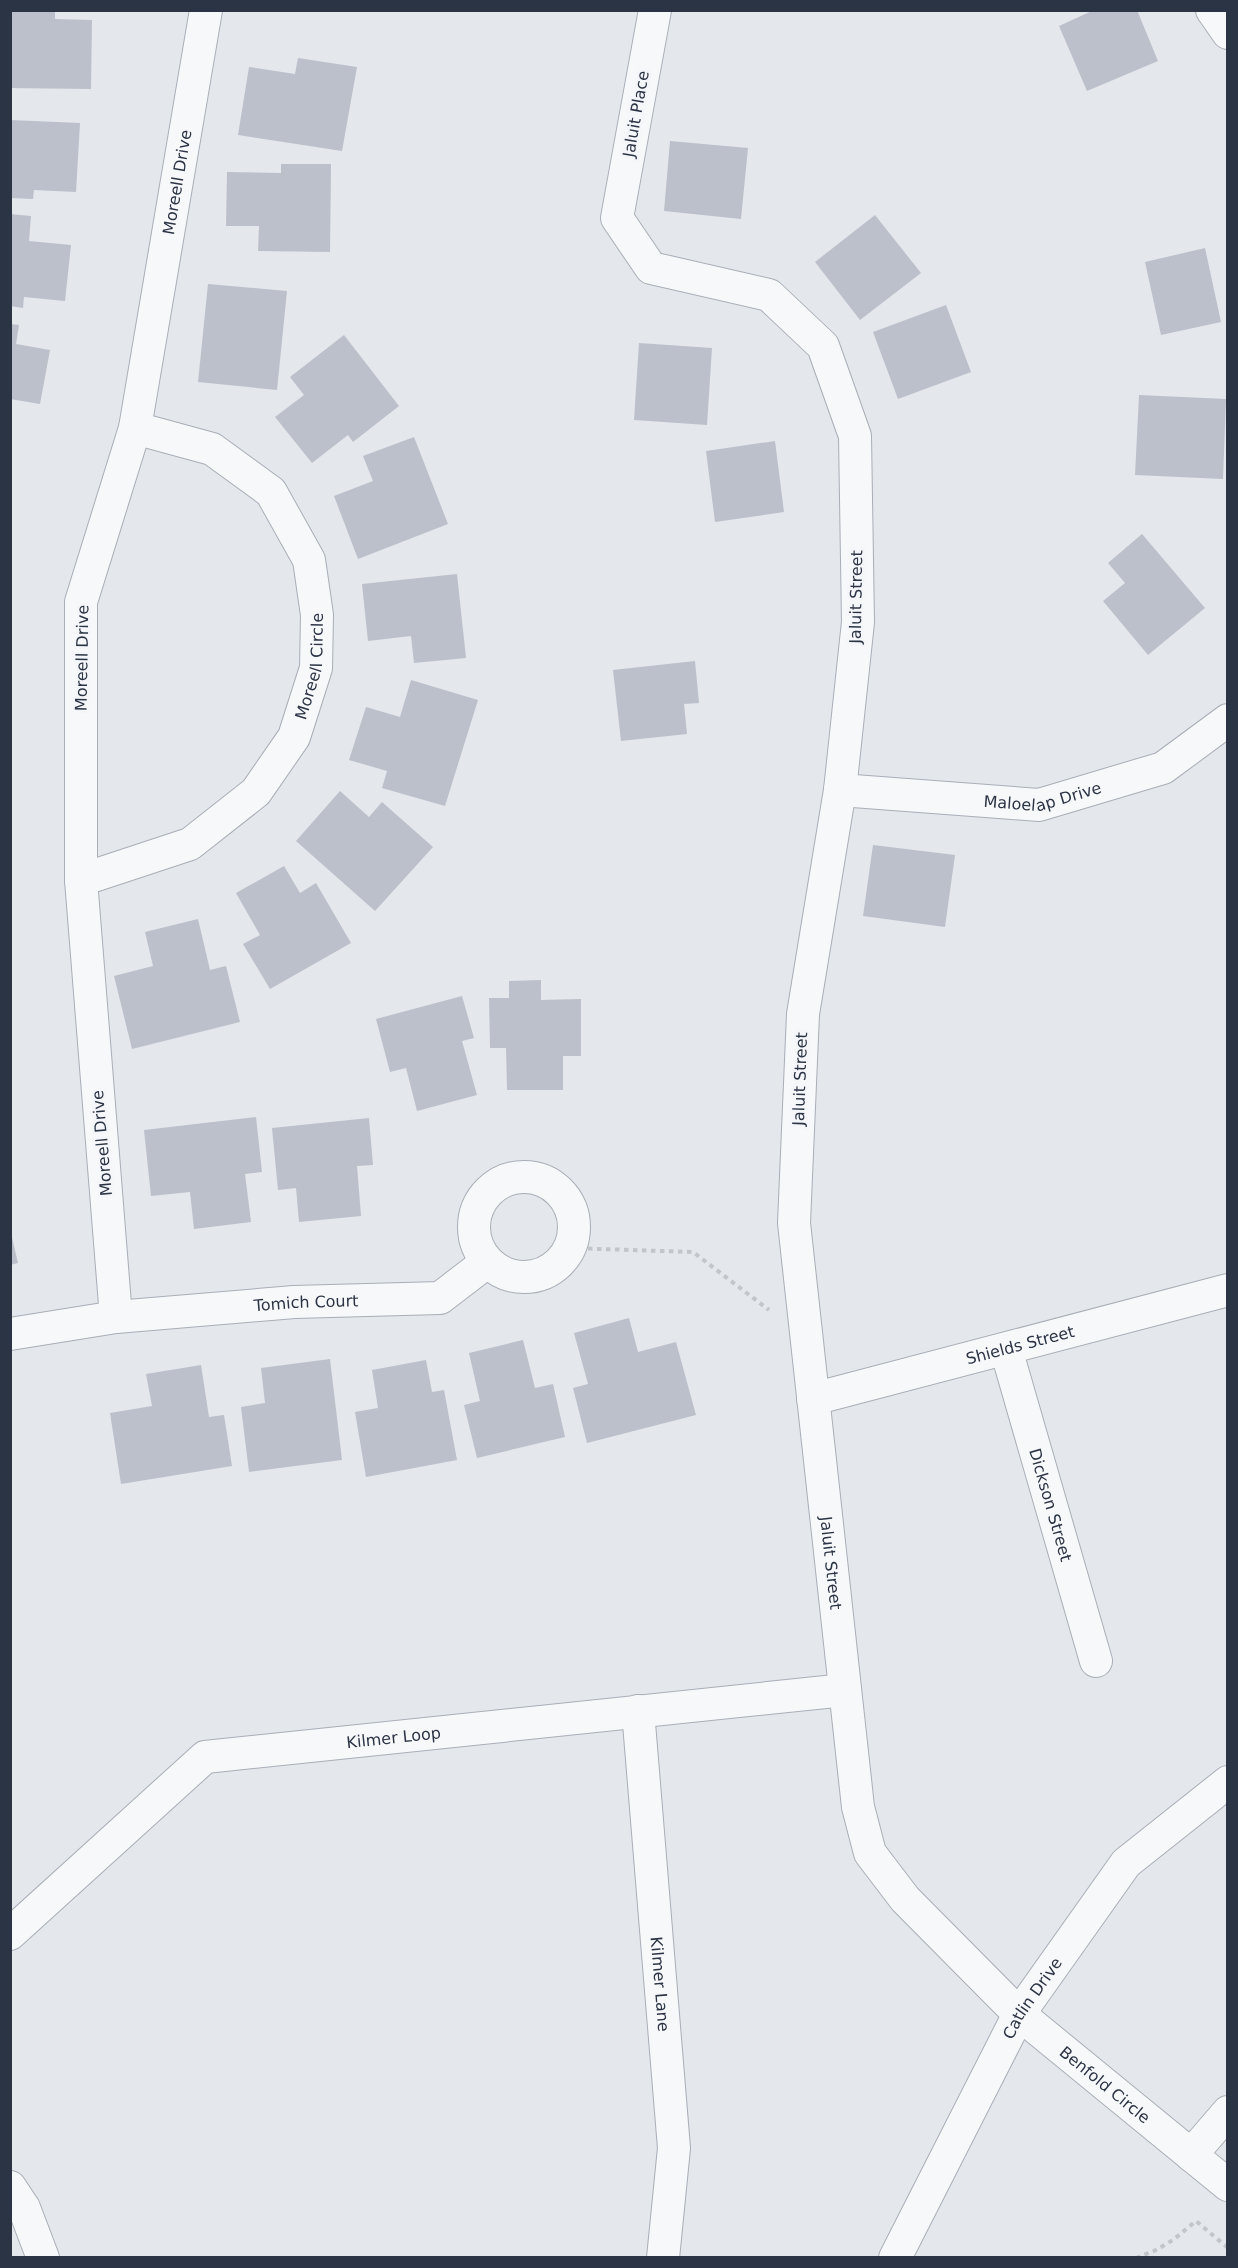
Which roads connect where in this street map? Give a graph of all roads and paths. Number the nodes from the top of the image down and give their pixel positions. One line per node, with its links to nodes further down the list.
1 (206, 10): 6 (street, Moreell Drive)
2 (655, 10): 5 (street, Jaluit Place)
3 (1212, 10): 4 (street)
4 (1227, 33)
5 (617, 218): 8 (street, Jaluit Street)
6 (135, 429): 9 (street, Moreell Drive); 9 (street, Moreell Circle)
7 (1227, 720): 8 (street, Maloelap Drive)
8 (840, 790): 15 (street, Jaluit Street)
9 (81, 880): 13 (street, Moreell Drive)
10 (570, 1248): 11 (street); 11 (street); 15 (path)
11 (487, 1262): 13 (street, Tomich Court)
12 (1227, 1290): 16 (street, Shields Street)
13 (116, 1317): 14 (street, Tomich Court)
14 (10, 1334)
15 (807, 1339): 17 (street, Jaluit Street)
16 (1006, 1348): 17 (street, Shields Street); 18 (street, Dickson Street)
17 (813, 1399): 19 (street, Jaluit Street)
18 (1096, 1661)
19 (845, 1690): 20 (street, Kilmer Loop); 23 (street, Jaluit Street)
20 (638, 1711): 22 (street, Kilmer Loop); 30 (street, Kilmer Lane)
21 (1227, 1782): 23 (street, Catlin Drive)
22 (10, 1934)
23 (1019, 2014): 25 (street, Benfold Circle); 31 (street, Catlin Drive)
24 (1227, 2112): 25 (street)
25 (1191, 2155): 26 (street, Benfold Circle)
26 (1227, 2185)
27 (10, 2187): 29 (street)
28 (1227, 2248): 32 (path)
29 (43, 2258)
30 (663, 2258)
31 (895, 2258)
32 (1136, 2258)

